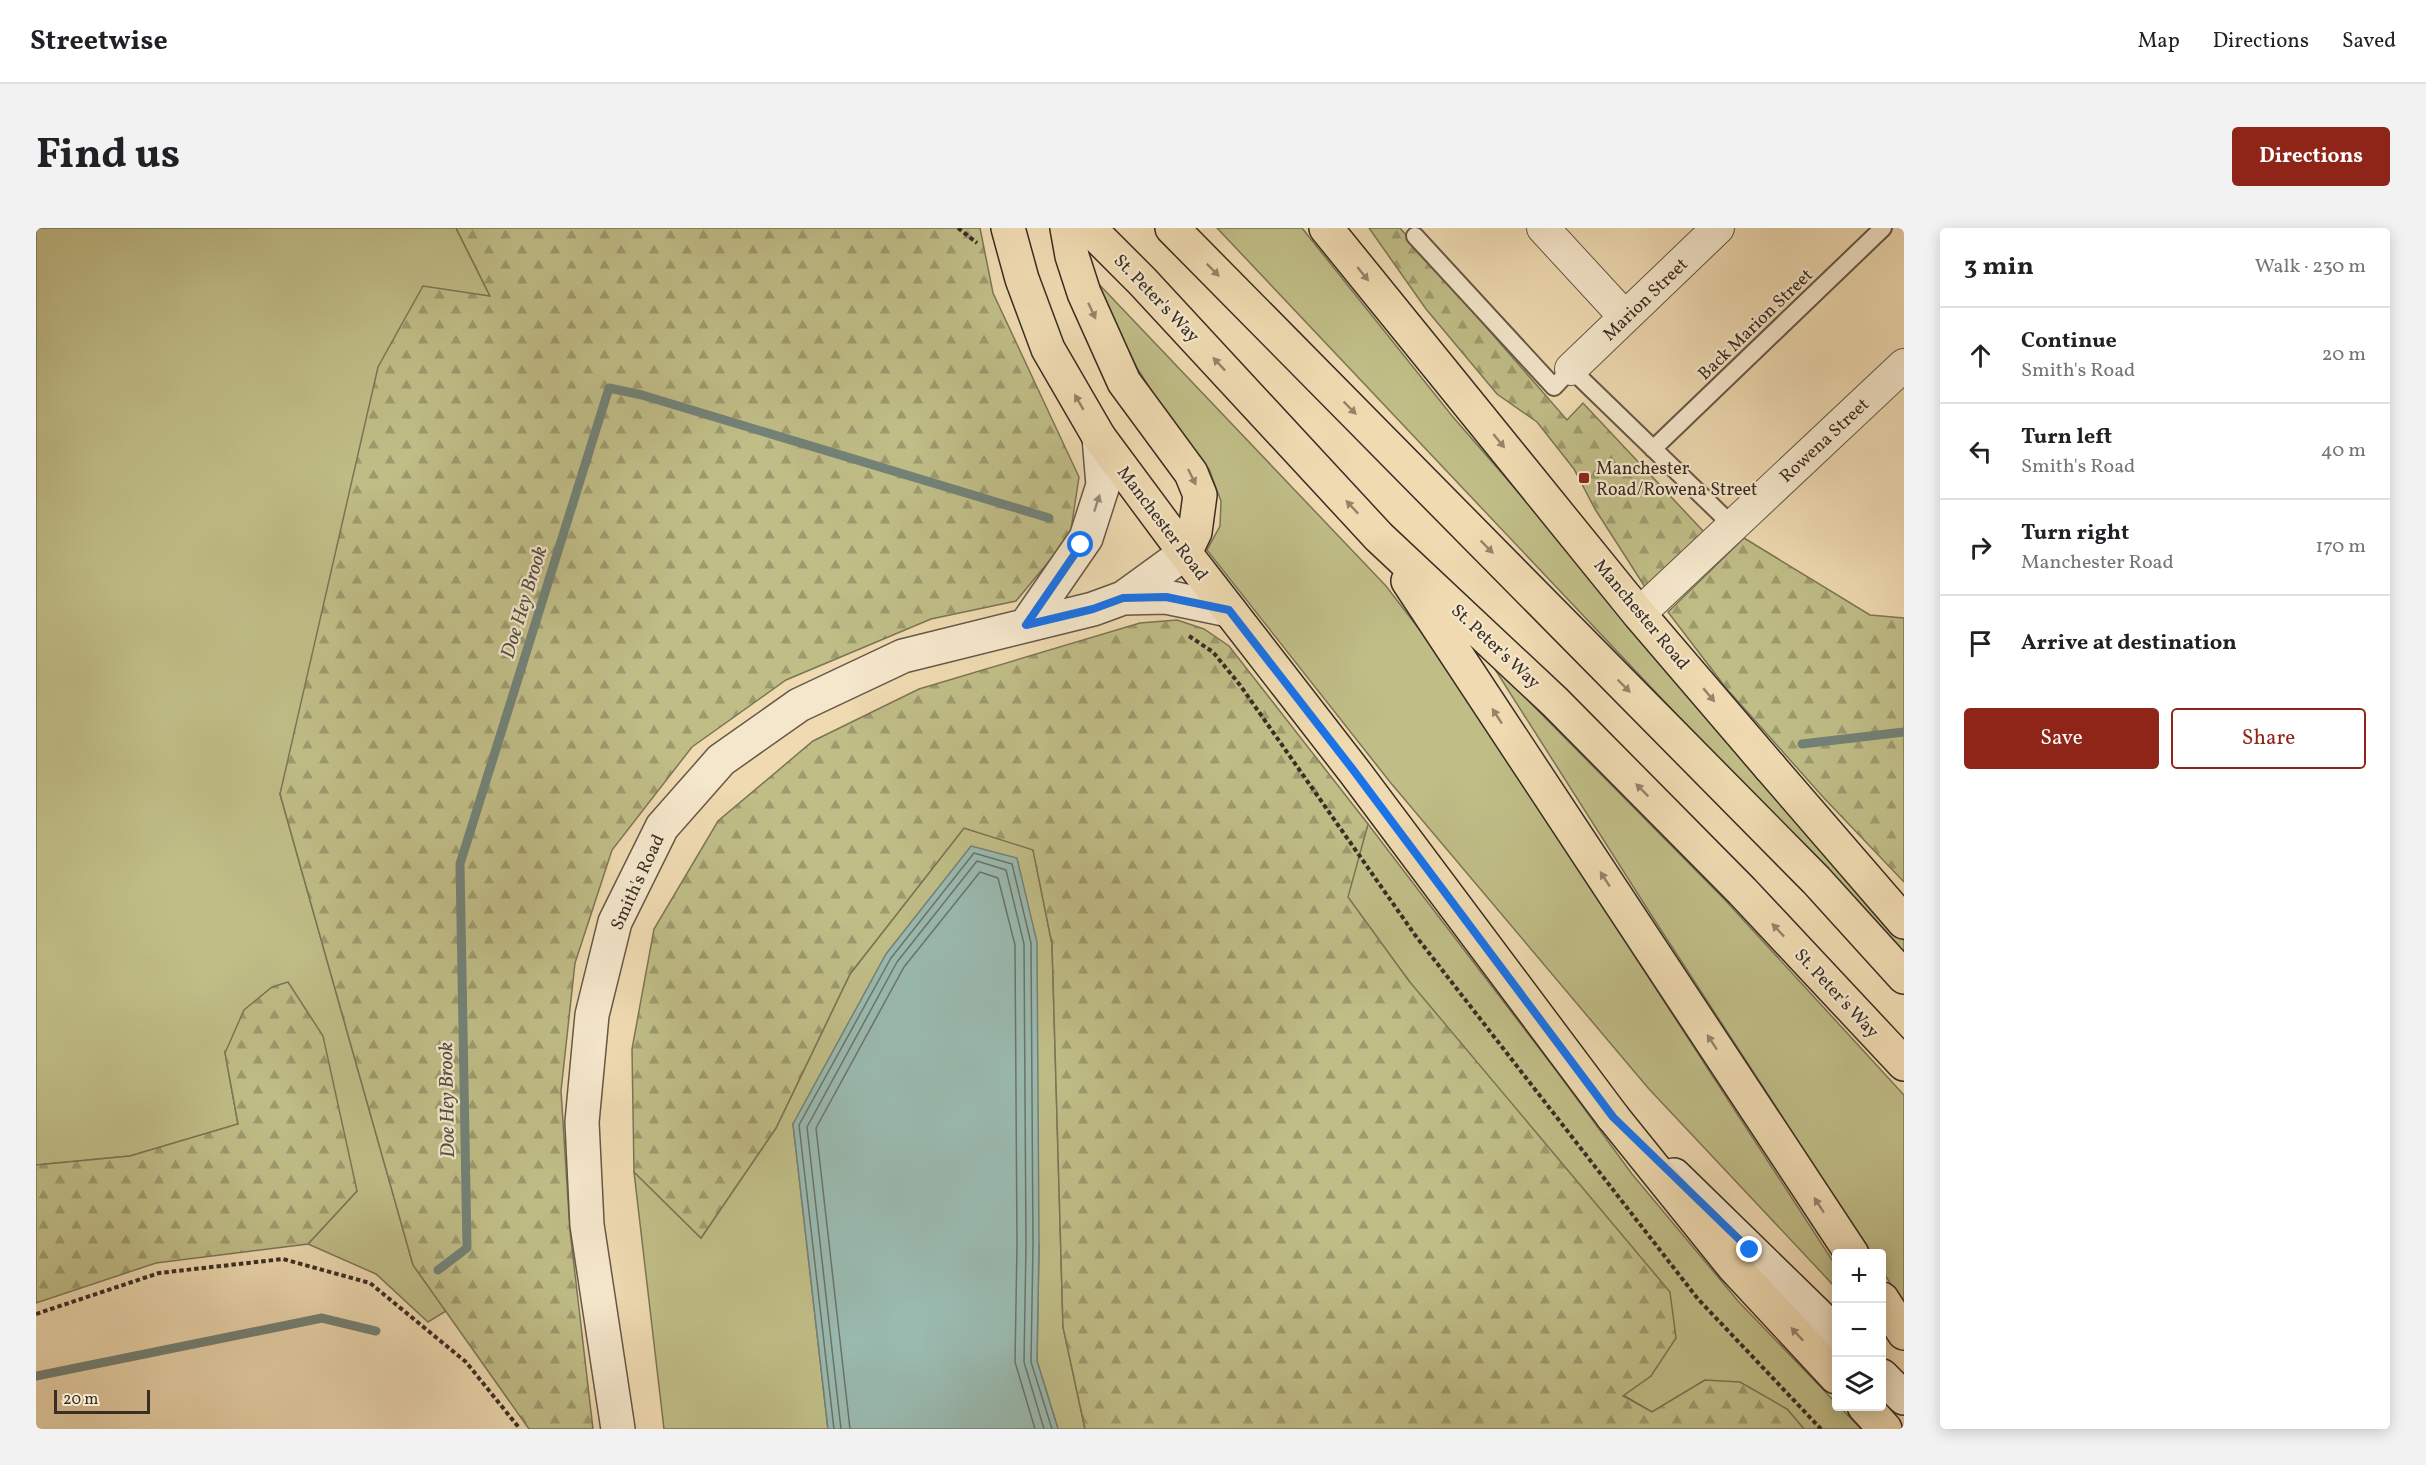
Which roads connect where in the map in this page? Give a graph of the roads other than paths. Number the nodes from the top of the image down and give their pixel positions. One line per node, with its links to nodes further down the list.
1 (1008, 228): 13 (main road, Manchester Road, one-way to 1)
2 (1067, 228): 17 (main road, one-way to 17)
3 (1089, 228): 16 (main road, St. Peter's Way, one-way to 3)
4 (1172, 228): 25 (main road, one-way to 25)
5 (1326, 228): 20 (main road, Manchester Road, one-way to 20)
6 (1718, 228): 10 (street, Marion Street)
7 (1883, 228): 14 (lane, Back Marion Street)
8 (1555, 232): 10 (street)
9 (1415, 236): 12 (lane)
10 (1625, 317): 12 (street, Marion Street)
11 (1904, 364): 15 (street, Rowena Street)
12 (1571, 369): 14 (lane)
13 (1099, 437): 17 (main road, Manchester Road); 21 (street, one-way to 13)
14 (1653, 449): 15 (lane)
15 (1733, 526): 20 (street, Rowena Street)
16 (1379, 537): 26 (main road, St. Peter's Way, one-way to 16); 28 (main road, one-way to 16)
17 (1185, 553): 18 (street, Smith's Road); 19 (main road, Manchester Road)
18 (1123, 598): 19 (street, Smith's Road); 21 (street, Smith's Road)
19 (1229, 610): 27 (main road, Manchester Road)
20 (1639, 614): 22 (main road, Manchester Road, one-way to 22)
21 (1026, 625): 36 (street, Smith's Road)
22 (1770, 767): 23 (street, Manchester Road); 24 (main road)
23 (1904, 905)
24 (1904, 922)
25 (1904, 977)
26 (1904, 1064)
27 (1613, 1117): 30 (street, Manchester Road); 32 (main road, one-way to 27)
28 (1849, 1249)
29 (1884, 1303): 31 (main road)
30 (1832, 1329)
31 (1904, 1333)
32 (1832, 1373)
33 (1886, 1381): 34 (street)
34 (1904, 1398)
35 (1868, 1411): 37 (main road)
36 (618, 1429)
37 (1885, 1429)

